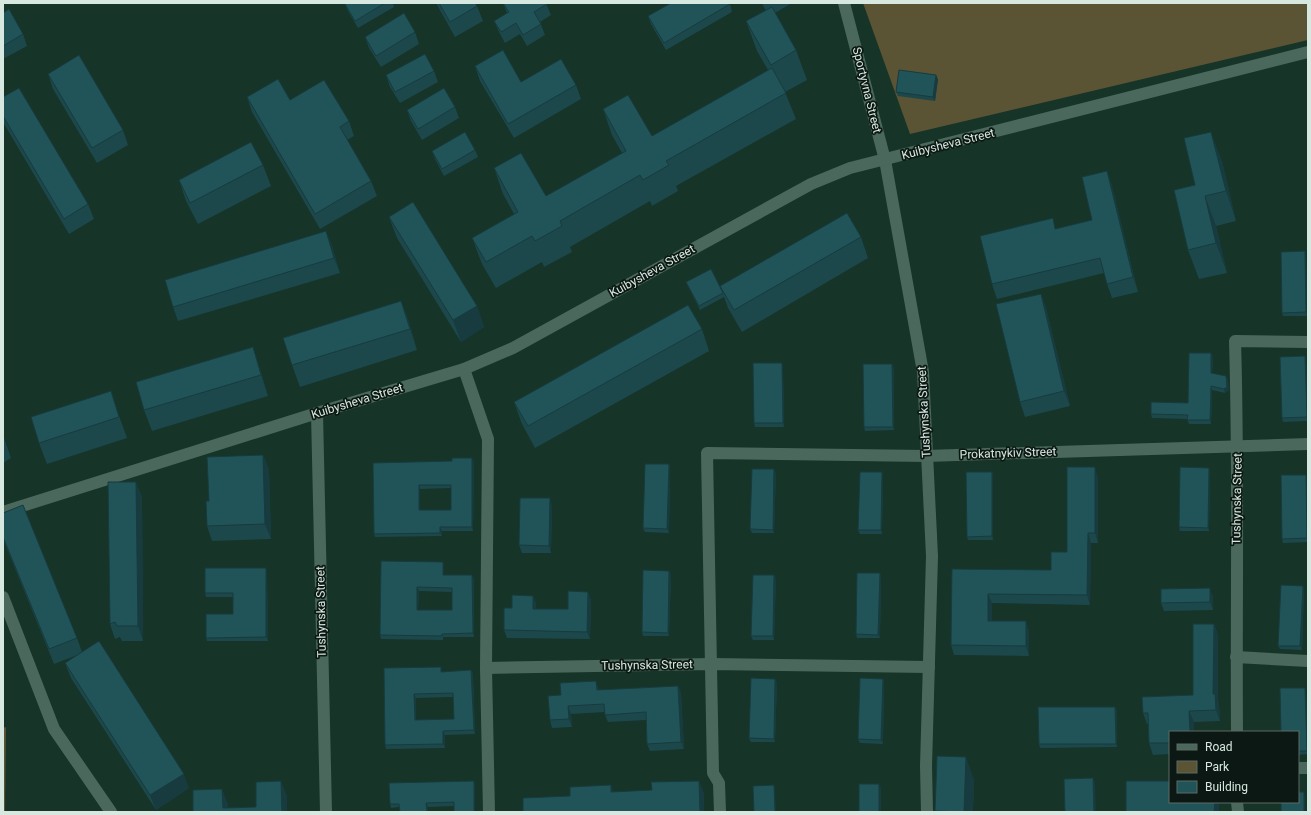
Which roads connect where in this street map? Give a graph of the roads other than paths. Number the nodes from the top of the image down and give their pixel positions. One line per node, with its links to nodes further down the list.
1 (838, 3): 3 (street, Sportyvna Street)
2 (844, 3): 3 (street, Sportyvna Street)
3 (849, 20): 5 (street, Sportyvna Street)
4 (1308, 52): 5 (street, Kuibysheva Street)
5 (884, 160): 7 (street, Kuibysheva Street); 11 (street, Tushynska Street)
6 (1308, 342): 10 (street, Tushynska Street)
7 (464, 369): 8 (street, Kuibysheva Street); 18 (street)
8 (317, 413): 12 (street, Kuibysheva Street); 21 (street, Tushynska Street)
9 (1308, 444): 10 (street, Prokatnykiv Street)
10 (1238, 445): 11 (street, Prokatnykiv Street); 14 (street, Tushynska Street)
11 (926, 456): 16 (street, Prokatnykiv Street); 17 (street, Tushynska Street)
12 (3, 512)
13 (3, 597): 20 (street)
14 (1236, 657): 15 (street); 19 (street, Tushynska Street)
15 (1308, 661)
16 (712, 664): 17 (street, Tushynska Street); 18 (street, Tushynska Street); 23 (street)
17 (929, 667): 24 (street, Tushynska Street)
18 (486, 668): 22 (street)
19 (1237, 731)
20 (110, 812)
21 (326, 812)
22 (489, 812)
23 (720, 812)
24 (927, 812)

